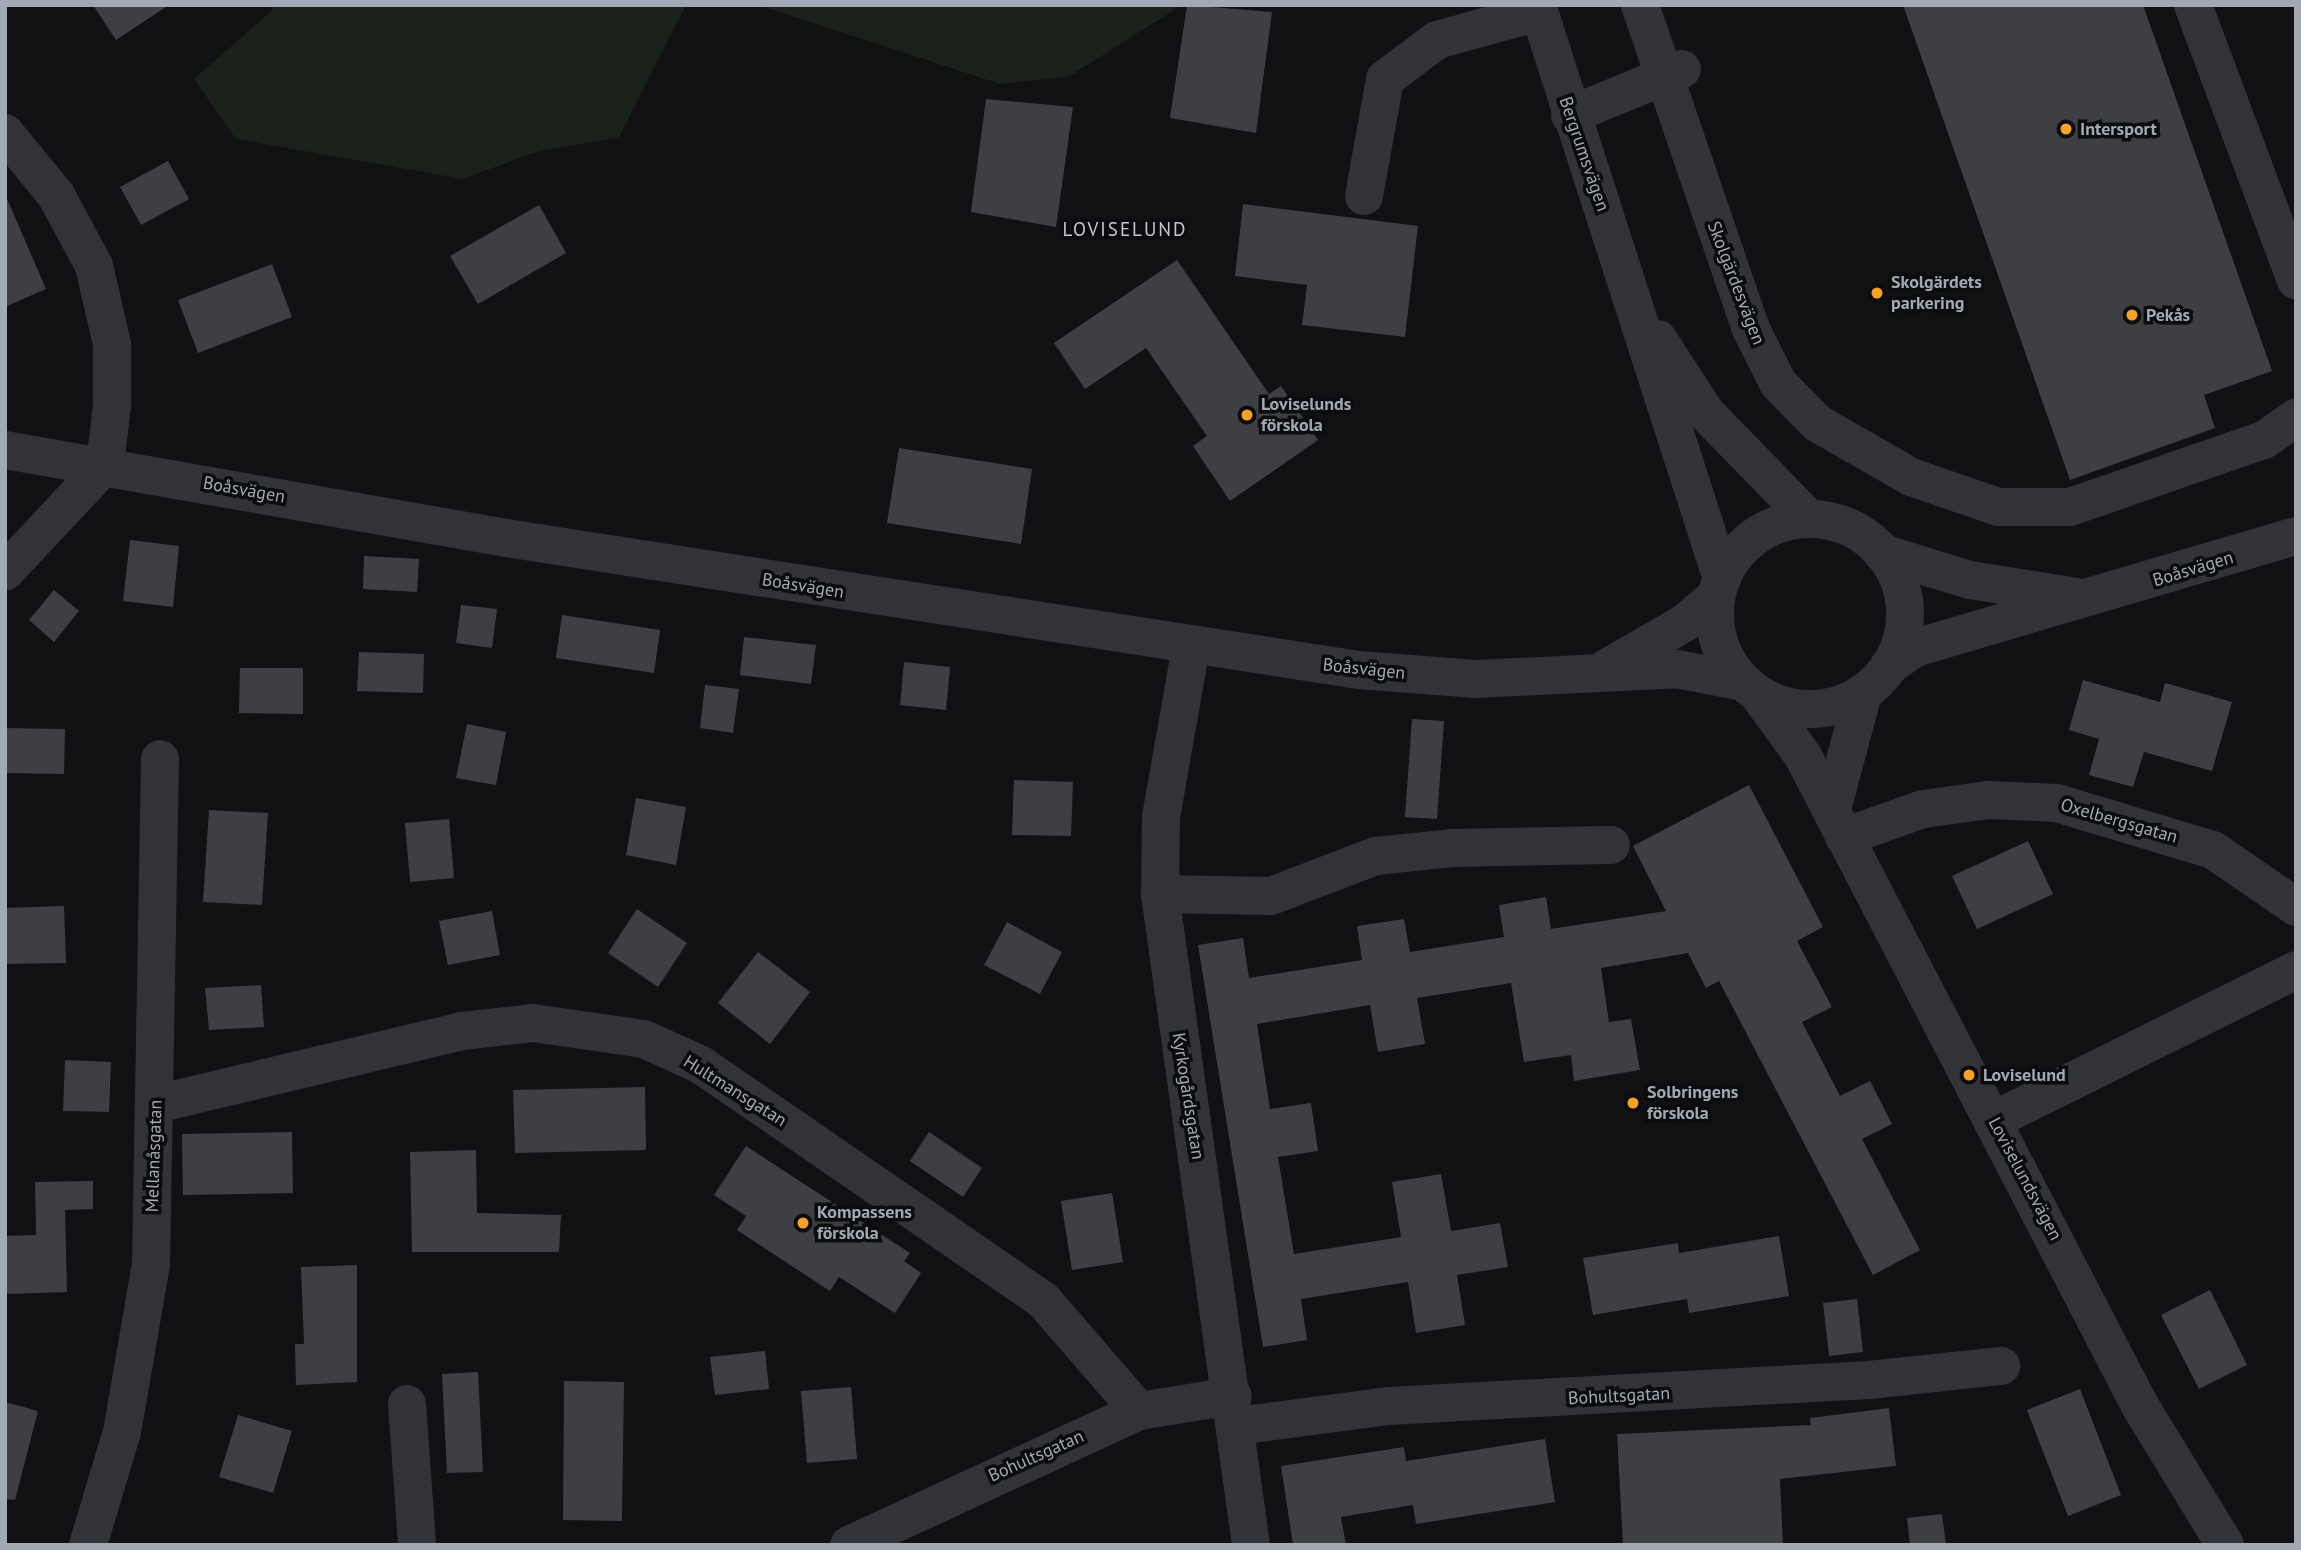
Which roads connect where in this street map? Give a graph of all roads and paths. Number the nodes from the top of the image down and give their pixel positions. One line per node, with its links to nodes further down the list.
1 (1640, 5): 4 (street, Skolgärdesvägen)
2 (2193, 5): 8 (street)
3 (1538, 8): 5 (street, Bergrumsvägen); 7 (street)
4 (1671, 73): 5 (street); 10 (street, Skolgärdesvägen)
5 (1570, 115): 9 (street, Bergrumsvägen)
6 (5, 133): 12 (street)
7 (1364, 196)
8 (2296, 280)
9 (1634, 302): 13 (street, Bergrumsvägen); 17 (street, Bergrumsvägen)
10 (2296, 418)
11 (5, 450): 12 (street, Boåsvägen)
12 (105, 465): 16 (street); 19 (street, Boåsvägen)
13 (1808, 519): 15 (street); 17 (street)
14 (2296, 536): 18 (street, Boåsvägen)
15 (1882, 553): 18 (street, Boåsvägen); 21 (street)
16 (5, 572)
17 (1719, 587): 20 (street, Boåsvägen); 22 (street)
18 (2090, 598): 21 (street, Boåsvägen)
19 (1191, 647): 20 (street, Boåsvägen); 26 (street, Kyrkogårdsgatan)
20 (1605, 669): 22 (street, Boåsvägen)
21 (1876, 680): 22 (street); 24 (street)
22 (1751, 688): 24 (street, Loviselundsvägen)
23 (160, 759): 29 (street, Mellanåsgatan)
24 (1838, 823): 27 (street, Oxelbergsgatan); 30 (street, Loviselundsvägen)
25 (1611, 845): 26 (street)
26 (1160, 894): 34 (street, Kyrkogårdsgatan)
27 (2296, 907)
28 (2296, 970): 30 (street)
29 (156, 1104): 33 (street, Hultmansgatan); 35 (street, Mellanåsgatan)
30 (1994, 1120): 39 (street, Loviselundsvägen)
31 (2001, 1366): 34 (street, Bohultsgatan)
32 (407, 1404): 36 (street)
33 (1139, 1411): 34 (street, Bohultsgatan); 37 (street, Bohultsgatan)
34 (1235, 1411): 38 (street, Kyrkogårdsgatan)
35 (88, 1545)
36 (416, 1545)
37 (849, 1545)
38 (1251, 1545)
39 (2225, 1545)

